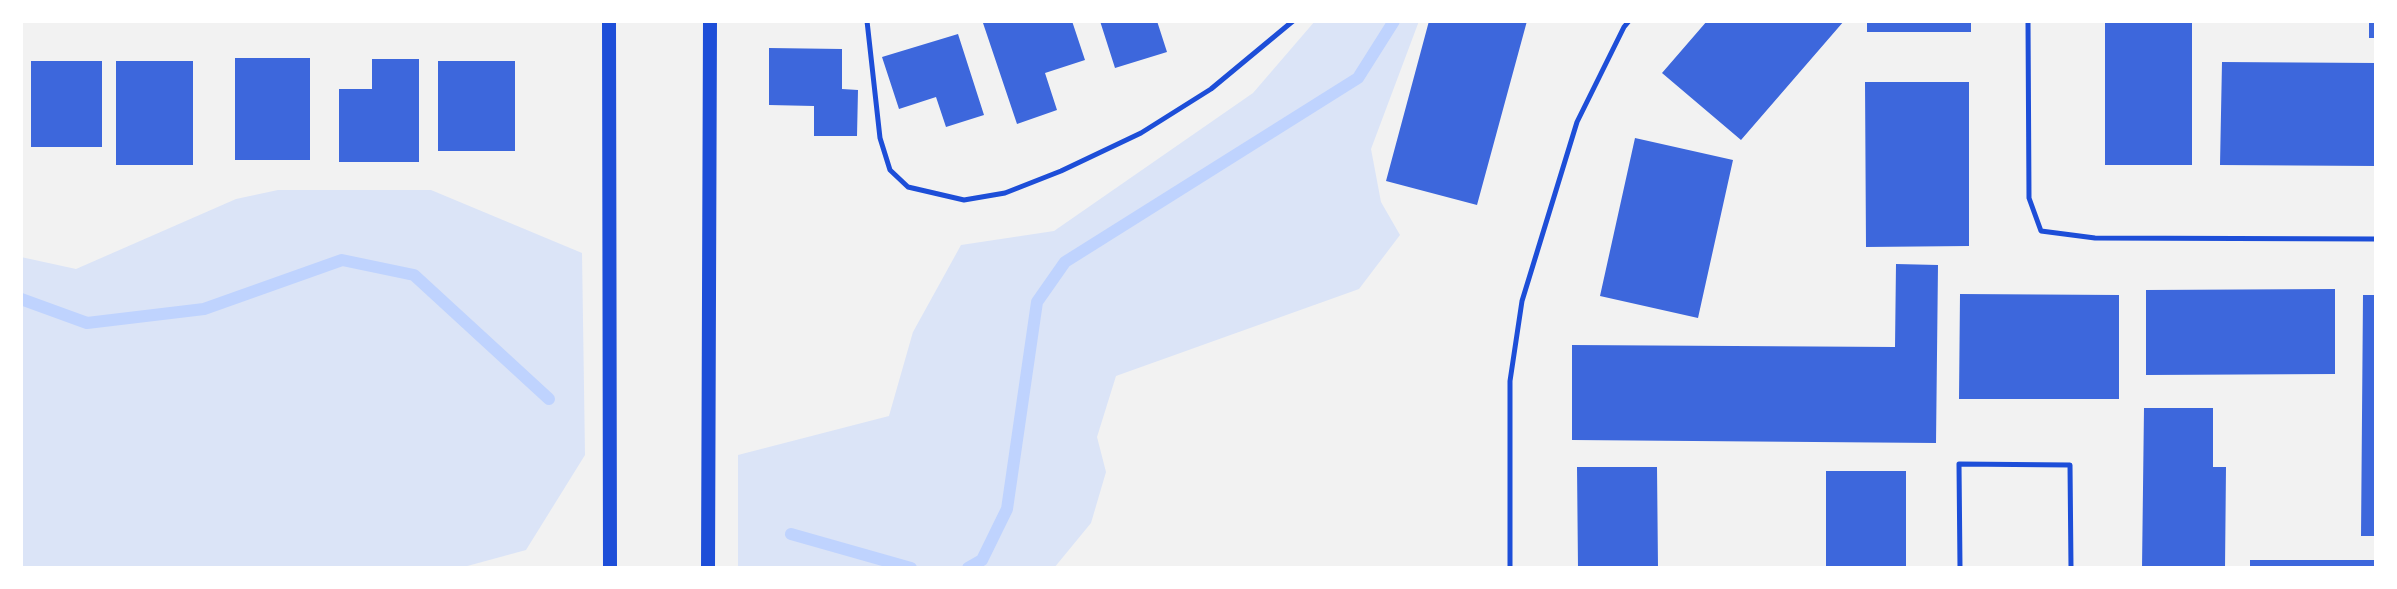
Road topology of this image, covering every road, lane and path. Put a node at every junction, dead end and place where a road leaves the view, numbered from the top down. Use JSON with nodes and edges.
{"nodes":[{"id":1,"x":609,"y":21,"type":"edge"},
{"id":2,"x":710,"y":21,"type":"edge"},
{"id":3,"x":867,"y":21,"type":"edge"},
{"id":4,"x":1293,"y":21,"type":"edge"},
{"id":5,"x":1629,"y":21,"type":"edge"},
{"id":6,"x":2028,"y":21,"type":"edge"},
{"id":7,"x":2376,"y":239,"type":"edge"},
{"id":8,"x":610,"y":568,"type":"edge"},
{"id":9,"x":708,"y":568,"type":"edge"},
{"id":10,"x":1510,"y":568,"type":"edge"},
{"id":11,"x":1960,"y":568,"type":"edge"},
{"id":12,"x":2071,"y":568,"type":"edge"}],
"edges":[{"from":1,"to":8,"type":"main road"},
{"from":2,"to":9,"type":"main road"},
{"from":3,"to":4,"type":"lane"},
{"from":5,"to":10,"type":"lane"},
{"from":6,"to":7,"type":"lane"},
{"from":11,"to":12,"type":"lane"}]}
